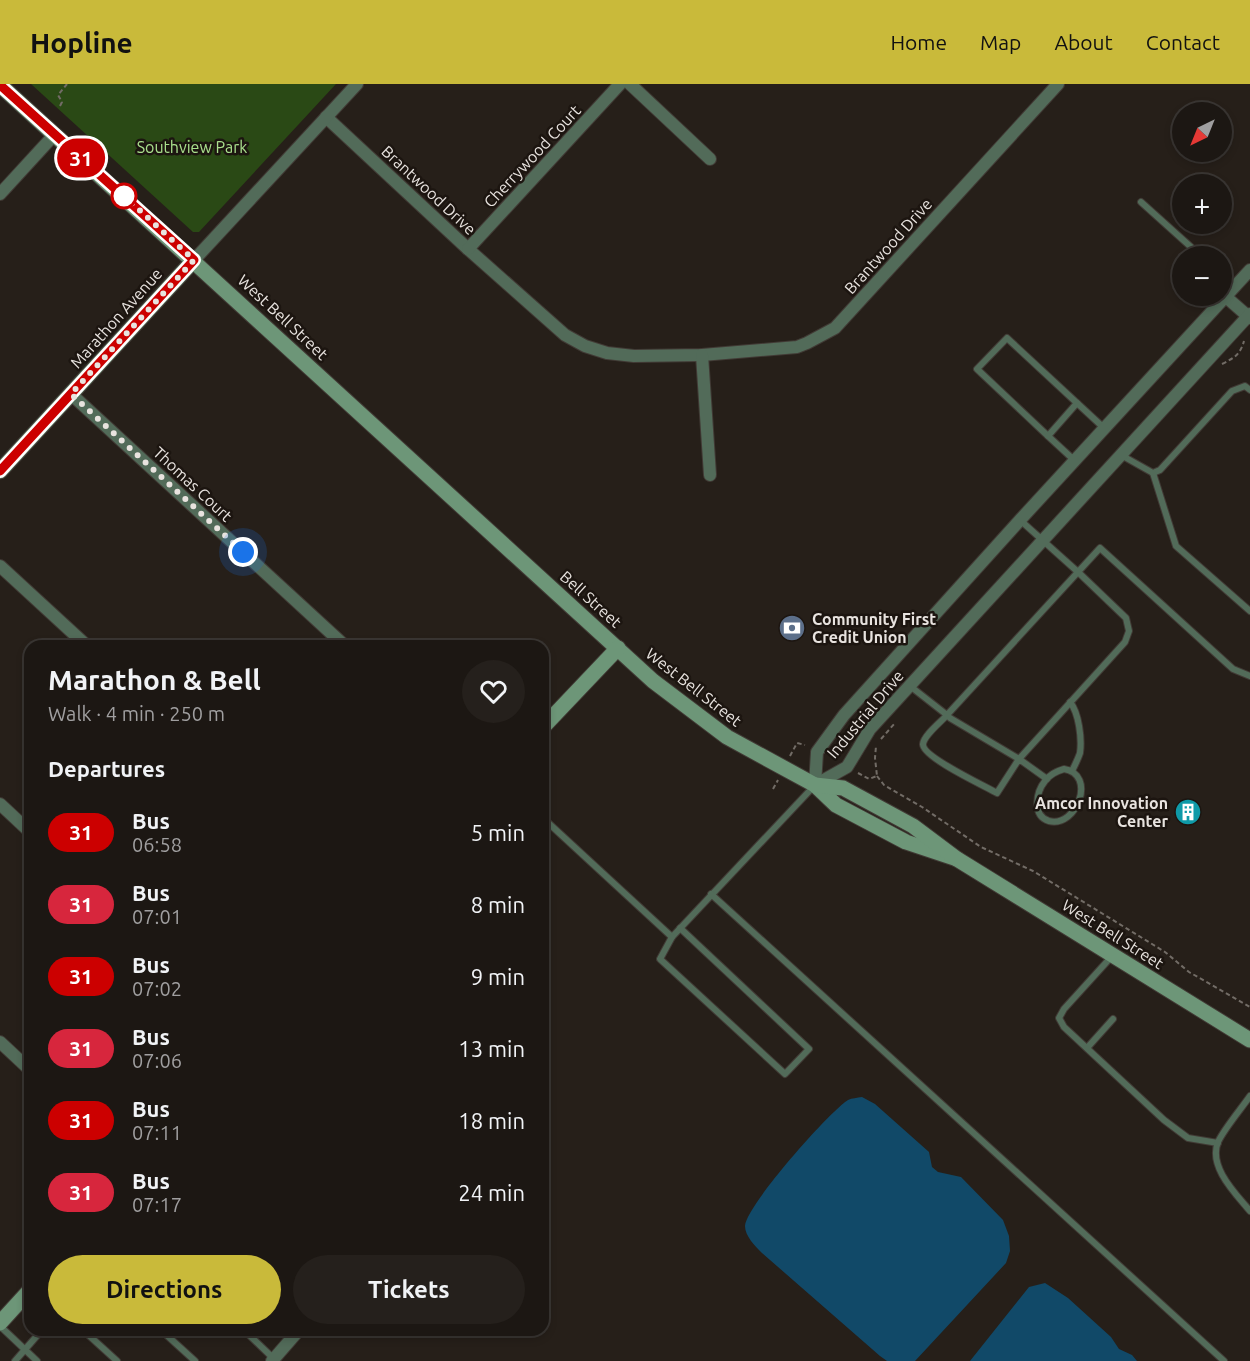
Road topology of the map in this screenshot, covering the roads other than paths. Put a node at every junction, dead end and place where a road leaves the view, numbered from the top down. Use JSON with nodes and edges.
{"nodes":[{"id":1,"x":357,"y":84,"type":"edge"},
{"id":2,"x":620,"y":84,"type":"edge"},
{"id":3,"x":630,"y":84,"type":"edge"},
{"id":4,"x":1058,"y":84,"type":"edge"},
{"id":5,"x":0,"y":85,"type":"edge"},
{"id":6,"x":326,"y":117,"type":"junction"},
{"id":7,"x":55,"y":134,"type":"junction"},
{"id":8,"x":710,"y":159,"type":"dead end"},
{"id":9,"x":0,"y":194,"type":"edge"},
{"id":10,"x":1141,"y":202,"type":"dead end"},
{"id":11,"x":1190,"y":246,"type":"edge"},
{"id":12,"x":468,"y":249,"type":"junction"},
{"id":13,"x":194,"y":260,"type":"junction"},
{"id":14,"x":1250,"y":270,"type":"edge"},
{"id":15,"x":1232,"y":284,"type":"edge"},
{"id":16,"x":1235,"y":287,"type":"junction"},
{"id":17,"x":1232,"y":290,"type":"edge"},
{"id":18,"x":1232,"y":302,"type":"edge"},
{"id":19,"x":1218,"y":306,"type":"edge"},
{"id":20,"x":1249,"y":316,"type":"edge"},
{"id":21,"x":702,"y":355,"type":"junction"},
{"id":22,"x":1250,"y":390,"type":"edge"},
{"id":23,"x":71,"y":394,"type":"junction"},
{"id":24,"x":1077,"y":404,"type":"junction"},
{"id":25,"x":1104,"y":428,"type":"junction"},
{"id":26,"x":1048,"y":436,"type":"junction"},
{"id":27,"x":1120,"y":455,"type":"junction"},
{"id":28,"x":1074,"y":460,"type":"junction"},
{"id":29,"x":0,"y":471,"type":"edge"},
{"id":30,"x":1153,"y":473,"type":"junction"},
{"id":31,"x":710,"y":475,"type":"dead end"},
{"id":32,"x":1020,"y":520,"type":"junction"},
{"id":33,"x":1042,"y":541,"type":"junction"},
{"id":34,"x":0,"y":566,"type":"edge"},
{"id":35,"x":1077,"y":572,"type":"junction"},
{"id":36,"x":540,"y":578,"type":"joint"},
{"id":37,"x":1250,"y":611,"type":"edge"},
{"id":38,"x":80,"y":640,"type":"edge"},
{"id":39,"x":338,"y":640,"type":"edge"},
{"id":40,"x":618,"y":648,"type":"junction"},
{"id":41,"x":1250,"y":676,"type":"edge"},
{"id":42,"x":910,"y":685,"type":"junction"},
{"id":43,"x":1070,"y":702,"type":"junction"},
{"id":44,"x":947,"y":715,"type":"junction"},
{"id":45,"x":549,"y":721,"type":"edge"},
{"id":46,"x":1019,"y":759,"type":"junction"},
{"id":47,"x":1072,"y":771,"type":"junction"},
{"id":48,"x":1047,"y":779,"type":"junction"},
{"id":49,"x":815,"y":785,"type":"junction"},
{"id":50,"x":0,"y":804,"type":"edge"},
{"id":51,"x":549,"y":824,"type":"edge"},
{"id":52,"x":24,"y":826,"type":"edge"},
{"id":53,"x":711,"y":894,"type":"junction"},
{"id":54,"x":680,"y":928,"type":"junction"},
{"id":55,"x":672,"y":937,"type":"junction"},
{"id":56,"x":1113,"y":955,"type":"junction"},
{"id":57,"x":1113,"y":1019,"type":"dead end"},
{"id":58,"x":1250,"y":1040,"type":"edge"},
{"id":59,"x":0,"y":1042,"type":"edge"},
{"id":60,"x":1087,"y":1048,"type":"junction"},
{"id":61,"x":24,"y":1064,"type":"edge"},
{"id":62,"x":1250,"y":1096,"type":"edge"},
{"id":63,"x":1218,"y":1143,"type":"junction"},
{"id":64,"x":1250,"y":1211,"type":"edge"},
{"id":65,"x":24,"y":1297,"type":"edge"},
{"id":66,"x":0,"y":1325,"type":"edge"},
{"id":67,"x":37,"y":1336,"type":"edge"},
{"id":68,"x":90,"y":1336,"type":"edge"},
{"id":69,"x":168,"y":1336,"type":"edge"},
{"id":70,"x":249,"y":1336,"type":"edge"},
{"id":71,"x":294,"y":1336,"type":"edge"},
{"id":72,"x":25,"y":1350,"type":"junction"},
{"id":73,"x":274,"y":1360,"type":"edge"},
{"id":74,"x":15,"y":1361,"type":"edge"},
{"id":75,"x":38,"y":1361,"type":"edge"},
{"id":76,"x":117,"y":1361,"type":"edge"},
{"id":77,"x":195,"y":1361,"type":"edge"},
{"id":78,"x":1224,"y":1361,"type":"edge"}],
"edges":[{"from":1,"to":6,"type":"street","name":"Marathon Avenue"},
{"from":2,"to":12,"type":"street","name":"Cherrywood Court"},
{"from":3,"to":8,"type":"street"},
{"from":4,"to":21,"type":"street","name":"Brantwood Drive"},
{"from":5,"to":7,"type":"main road","name":"West Bell Street"},
{"from":6,"to":12,"type":"street","name":"Brantwood Drive"},
{"from":6,"to":13,"type":"street","name":"Marathon Avenue"},
{"from":7,"to":9,"type":"street"},
{"from":7,"to":13,"type":"main road","name":"West Bell Street"},
{"from":10,"to":11,"type":"lane"},
{"from":12,"to":21,"type":"street","name":"Brantwood Drive"},
{"from":13,"to":23,"type":"main road","name":"Marathon Avenue"},
{"from":13,"to":36,"type":"main road","name":"West Bell Street"},
{"from":14,"to":16,"type":"street","name":"Industrial Drive"},
{"from":15,"to":16,"type":"lane"},
{"from":16,"to":17,"type":"street","name":"Industrial Drive"},
{"from":18,"to":20,"type":"street"},
{"from":19,"to":25,"type":"street","name":"Industrial Drive"},
{"from":20,"to":27,"type":"street","name":"Industrial Drive"},
{"from":21,"to":31,"type":"street"},
{"from":22,"to":30,"type":"lane"},
{"from":23,"to":29,"type":"main road","name":"Marathon Avenue"},
{"from":23,"to":39,"type":"street","name":"Thomas Court"},
{"from":24,"to":25,"type":"lane"},
{"from":24,"to":26,"type":"lane"},
{"from":24,"to":26,"type":"lane"},
{"from":25,"to":28,"type":"street","name":"Industrial Drive"},
{"from":26,"to":28,"type":"lane"},
{"from":27,"to":30,"type":"lane"},
{"from":27,"to":33,"type":"street","name":"Industrial Drive"},
{"from":28,"to":32,"type":"street","name":"Industrial Drive"},
{"from":30,"to":37,"type":"lane"},
{"from":32,"to":33,"type":"lane"},
{"from":32,"to":49,"type":"street","name":"Industrial Drive"},
{"from":33,"to":35,"type":"lane"},
{"from":33,"to":42,"type":"street","name":"Industrial Drive"},
{"from":34,"to":38,"type":"street"},
{"from":35,"to":41,"type":"lane"},
{"from":35,"to":43,"type":"lane"},
{"from":35,"to":44,"type":"lane"},
{"from":36,"to":40,"type":"main road","name":"Bell Street"},
{"from":40,"to":45,"type":"main road"},
{"from":40,"to":49,"type":"main road","name":"West Bell Street"},
{"from":42,"to":44,"type":"lane"},
{"from":42,"to":49,"type":"street","name":"Industrial Drive"},
{"from":43,"to":46,"type":"lane"},
{"from":43,"to":47,"type":"lane"},
{"from":44,"to":46,"type":"lane"},
{"from":44,"to":46,"type":"lane"},
{"from":46,"to":48,"type":"lane"},
{"from":47,"to":48,"type":"lane"},
{"from":47,"to":48,"type":"lane"},
{"from":49,"to":53,"type":"lane"},
{"from":49,"to":56,"type":"main road","name":"West Bell Street"},
{"from":50,"to":52,"type":"street"},
{"from":51,"to":55,"type":"lane"},
{"from":53,"to":54,"type":"lane"},
{"from":53,"to":78,"type":"lane"},
{"from":54,"to":55,"type":"lane"},
{"from":54,"to":55,"type":"lane"},
{"from":56,"to":58,"type":"main road","name":"West Bell Street"},
{"from":56,"to":60,"type":"lane"},
{"from":57,"to":60,"type":"lane"},
{"from":59,"to":61,"type":"street"},
{"from":60,"to":63,"type":"lane"},
{"from":62,"to":63,"type":"lane"},
{"from":63,"to":64,"type":"lane"},
{"from":65,"to":66,"type":"main road"},
{"from":66,"to":72,"type":"lane"},
{"from":67,"to":72,"type":"lane"},
{"from":68,"to":76,"type":"lane"},
{"from":69,"to":77,"type":"lane"},
{"from":70,"to":73,"type":"lane"},
{"from":71,"to":73,"type":"street"},
{"from":72,"to":74,"type":"lane"},
{"from":72,"to":75,"type":"lane"}]}
